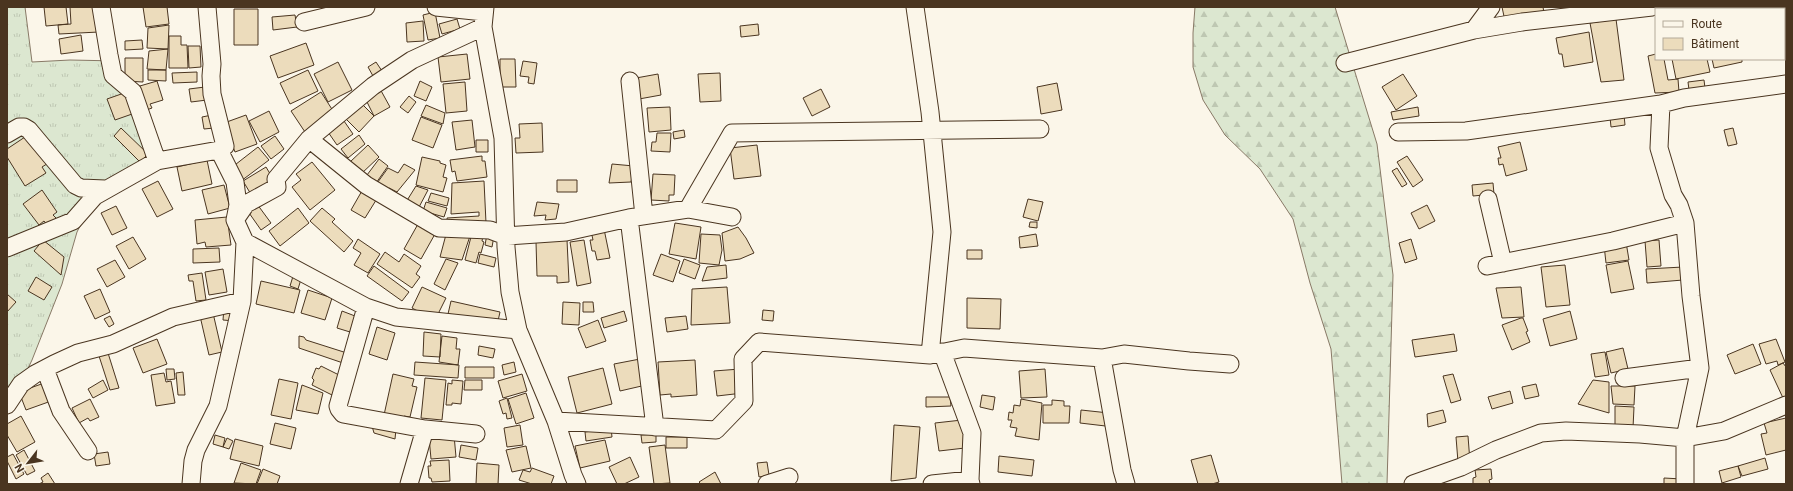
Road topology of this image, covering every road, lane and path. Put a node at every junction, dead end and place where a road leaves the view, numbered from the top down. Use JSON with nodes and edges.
{"nodes":[{"id":1,"x":101,"y":7,"type":"edge"},
{"id":2,"x":206,"y":7,"type":"edge"},
{"id":3,"x":366,"y":7,"type":"edge"},
{"id":4,"x":436,"y":7,"type":"edge"},
{"id":5,"x":915,"y":7,"type":"edge"},
{"id":6,"x":1491,"y":7,"type":"edge"},
{"id":7,"x":1652,"y":7,"type":"edge"},
{"id":8,"x":484,"y":15,"type":"edge"},
{"id":9,"x":304,"y":22,"type":"dead end"},
{"id":10,"x":1474,"y":30,"type":"junction"},
{"id":11,"x":1345,"y":63,"type":"dead end"},
{"id":12,"x":630,"y":80,"type":"dead end"},
{"id":13,"x":1786,"y":84,"type":"edge"},
{"id":14,"x":1661,"y":104,"type":"junction"},
{"id":15,"x":932,"y":130,"type":"junction"},
{"id":16,"x":1040,"y":130,"type":"dead end"},
{"id":17,"x":1398,"y":132,"type":"dead end"},
{"id":18,"x":7,"y":134,"type":"edge"},
{"id":19,"x":309,"y":139,"type":"junction"},
{"id":20,"x":219,"y":150,"type":"junction"},
{"id":21,"x":157,"y":161,"type":"junction"},
{"id":22,"x":104,"y":189,"type":"junction"},
{"id":23,"x":1488,"y":199,"type":"dead end"},
{"id":24,"x":688,"y":209,"type":"junction"},
{"id":25,"x":637,"y":217,"type":"junction"},
{"id":26,"x":732,"y":217,"type":"dead end"},
{"id":27,"x":235,"y":220,"type":"junction"},
{"id":28,"x":1685,"y":223,"type":"junction"},
{"id":29,"x":506,"y":236,"type":"junction"},
{"id":30,"x":245,"y":242,"type":"junction"},
{"id":31,"x":7,"y":248,"type":"edge"},
{"id":32,"x":242,"y":301,"type":"junction"},
{"id":33,"x":366,"y":307,"type":"junction"},
{"id":34,"x":518,"y":330,"type":"junction"},
{"id":35,"x":936,"y":354,"type":"junction"},
{"id":36,"x":1102,"y":358,"type":"junction"},
{"id":37,"x":1230,"y":364,"type":"dead end"},
{"id":38,"x":45,"y":368,"type":"junction"},
{"id":39,"x":1700,"y":368,"type":"junction"},
{"id":40,"x":1624,"y":378,"type":"dead end"},
{"id":41,"x":1786,"y":405,"type":"edge"},
{"id":42,"x":7,"y":406,"type":"edge"},
{"id":43,"x":556,"y":421,"type":"junction"},
{"id":44,"x":655,"y":426,"type":"junction"},
{"id":45,"x":425,"y":429,"type":"junction"},
{"id":46,"x":476,"y":434,"type":"dead end"},
{"id":47,"x":1685,"y":438,"type":"junction"},
{"id":48,"x":88,"y":451,"type":"dead end"},
{"id":49,"x":789,"y":477,"type":"dead end"},
{"id":50,"x":971,"y":482,"type":"edge"},
{"id":51,"x":191,"y":484,"type":"edge"},
{"id":52,"x":409,"y":484,"type":"edge"},
{"id":53,"x":577,"y":484,"type":"edge"},
{"id":54,"x":768,"y":484,"type":"edge"},
{"id":55,"x":932,"y":484,"type":"edge"},
{"id":56,"x":1126,"y":484,"type":"edge"},
{"id":57,"x":1413,"y":484,"type":"edge"},
{"id":58,"x":1685,"y":484,"type":"edge"}],
"edges":[{"from":1,"to":21,"type":"street"},
{"from":2,"to":20,"type":"street"},
{"from":3,"to":9,"type":"street"},
{"from":4,"to":8,"type":"street"},
{"from":5,"to":15,"type":"street"},
{"from":6,"to":10,"type":"street"},
{"from":7,"to":10,"type":"street"},
{"from":8,"to":19,"type":"street"},
{"from":8,"to":29,"type":"street"},
{"from":10,"to":11,"type":"street"},
{"from":12,"to":25,"type":"street"},
{"from":13,"to":14,"type":"street"},
{"from":14,"to":17,"type":"street"},
{"from":14,"to":28,"type":"street"},
{"from":15,"to":16,"type":"street"},
{"from":15,"to":24,"type":"street"},
{"from":15,"to":35,"type":"street"},
{"from":18,"to":22,"type":"street"},
{"from":19,"to":27,"type":"street"},
{"from":19,"to":29,"type":"street"},
{"from":20,"to":21,"type":"street"},
{"from":20,"to":27,"type":"street"},
{"from":21,"to":22,"type":"street"},
{"from":22,"to":31,"type":"street"},
{"from":23,"to":28,"type":"street"},
{"from":24,"to":25,"type":"street"},
{"from":24,"to":26,"type":"street"},
{"from":25,"to":29,"type":"street"},
{"from":25,"to":44,"type":"street"},
{"from":27,"to":30,"type":"street"},
{"from":28,"to":39,"type":"street"},
{"from":29,"to":34,"type":"street"},
{"from":30,"to":32,"type":"street"},
{"from":30,"to":33,"type":"street"},
{"from":32,"to":38,"type":"street"},
{"from":32,"to":51,"type":"street"},
{"from":33,"to":34,"type":"street"},
{"from":33,"to":45,"type":"street"},
{"from":34,"to":43,"type":"street"},
{"from":35,"to":36,"type":"street"},
{"from":35,"to":44,"type":"street"},
{"from":35,"to":50,"type":"street"},
{"from":36,"to":37,"type":"street"},
{"from":36,"to":56,"type":"street"},
{"from":38,"to":42,"type":"street"},
{"from":38,"to":48,"type":"street"},
{"from":39,"to":40,"type":"street"},
{"from":39,"to":47,"type":"street"},
{"from":41,"to":47,"type":"street"},
{"from":43,"to":44,"type":"street"},
{"from":43,"to":53,"type":"street"},
{"from":45,"to":46,"type":"street"},
{"from":45,"to":52,"type":"street"},
{"from":47,"to":57,"type":"street"},
{"from":47,"to":58,"type":"street"},
{"from":49,"to":54,"type":"street"},
{"from":50,"to":55,"type":"street"}]}
